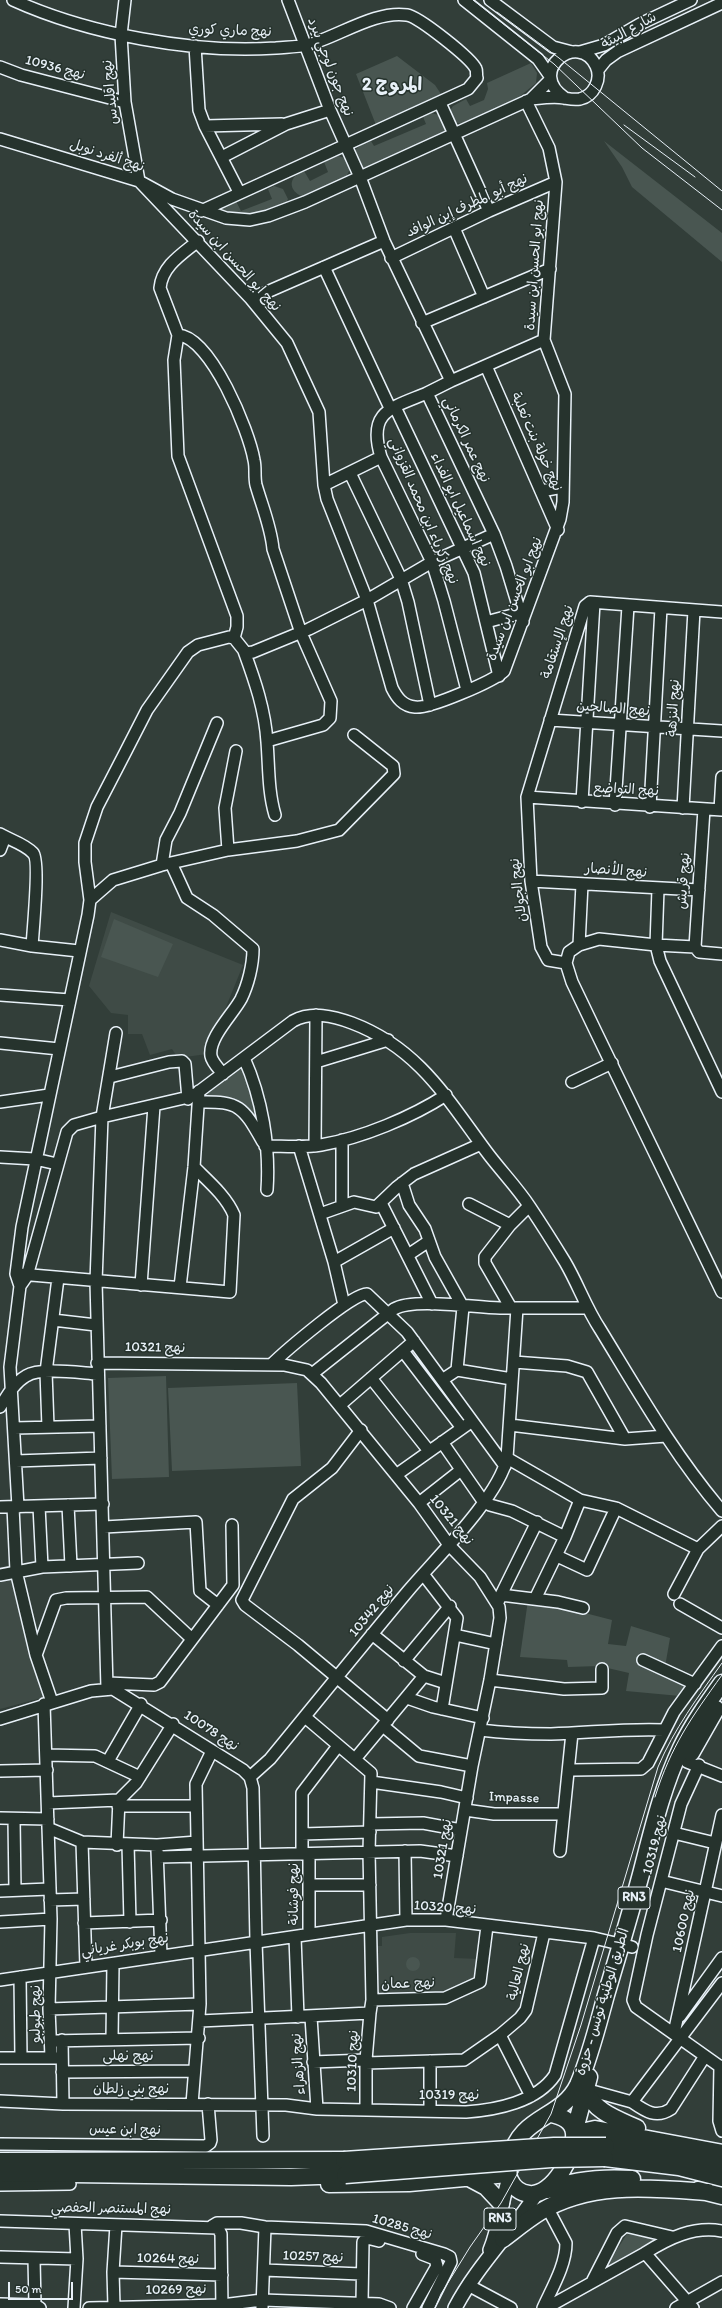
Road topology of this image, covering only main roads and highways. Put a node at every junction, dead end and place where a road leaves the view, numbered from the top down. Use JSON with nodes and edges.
{"nodes":[{"id":1,"x":722,"y":1683,"type":"edge"},
{"id":2,"x":722,"y":1700,"type":"edge"},
{"id":3,"x":626,"y":1946,"type":"junction"},
{"id":4,"x":585,"y":2090,"type":"junction"},
{"id":5,"x":568,"y":2127,"type":"junction"},
{"id":6,"x":637,"y":2128,"type":"junction"},
{"id":7,"x":722,"y":2146,"type":"edge"},
{"id":8,"x":606,"y":2152,"type":"junction"},
{"id":9,"x":722,"y":2153,"type":"edge"},
{"id":10,"x":0,"y":2161,"type":"edge"},
{"id":11,"x":722,"y":2166,"type":"edge"},
{"id":12,"x":147,"y":2167,"type":"junction"},
{"id":13,"x":345,"y":2167,"type":"junction"},
{"id":14,"x":0,"y":2174,"type":"edge"},
{"id":15,"x":260,"y":2176,"type":"junction"},
{"id":16,"x":509,"y":2176,"type":"junction"},
{"id":17,"x":722,"y":2178,"type":"edge"},
{"id":18,"x":471,"y":2179,"type":"junction"},
{"id":19,"x":541,"y":2192,"type":"junction"},
{"id":20,"x":715,"y":2194,"type":"edge"},
{"id":21,"x":501,"y":2203,"type":"junction"},
{"id":22,"x":503,"y":2239,"type":"junction"},
{"id":23,"x":486,"y":2259,"type":"junction"},
{"id":24,"x":455,"y":2308,"type":"edge"}],
"edges":[{"from":1,"to":3,"type":"highway","name":"الطريق الوطنية تونس - حزوة","number":"RN3"},
{"from":2,"to":3,"type":"highway","name":"الطريق الوطنية تونس - حزوة","number":"RN3"},
{"from":3,"to":4,"type":"highway","name":"الطريق الوطنية تونس - حزوة","number":"RN3"},
{"from":3,"to":5,"type":"highway","name":"الطريق الوطنية تونس - حزوة","number":"RN3"},
{"from":4,"to":5,"type":"highway","name":"الطريق الوطنية تونس - حزوة","number":"RN3"},
{"from":4,"to":6,"type":"highway"},
{"from":5,"to":6,"type":"highway"},
{"from":5,"to":9,"type":"highway"},
{"from":5,"to":16,"type":"highway","number":"RN3"},
{"from":5,"to":19,"type":"highway","number":"RN3"},
{"from":6,"to":7,"type":"highway"},
{"from":8,"to":11,"type":"highway"},
{"from":8,"to":13,"type":"highway","bridge":true},
{"from":8,"to":17,"type":"highway"},
{"from":10,"to":12,"type":"highway"},
{"from":12,"to":13,"type":"highway"},
{"from":12,"to":14,"type":"highway"},
{"from":12,"to":15,"type":"highway"},
{"from":13,"to":15,"type":"highway"},
{"from":15,"to":18,"type":"highway"},
{"from":16,"to":18,"type":"highway"},
{"from":16,"to":19,"type":"highway","number":"RN3"},
{"from":16,"to":21,"type":"main road","number":"RN3"},
{"from":18,"to":21,"type":"highway"},
{"from":19,"to":20,"type":"highway"},
{"from":19,"to":22,"type":"main road","number":"RN3"},
{"from":20,"to":22,"type":"highway"},
{"from":21,"to":23,"type":"main road","number":"RN3"},
{"from":22,"to":23,"type":"main road","number":"RN3"},
{"from":23,"to":24,"type":"main road","number":"RN3"}]}
